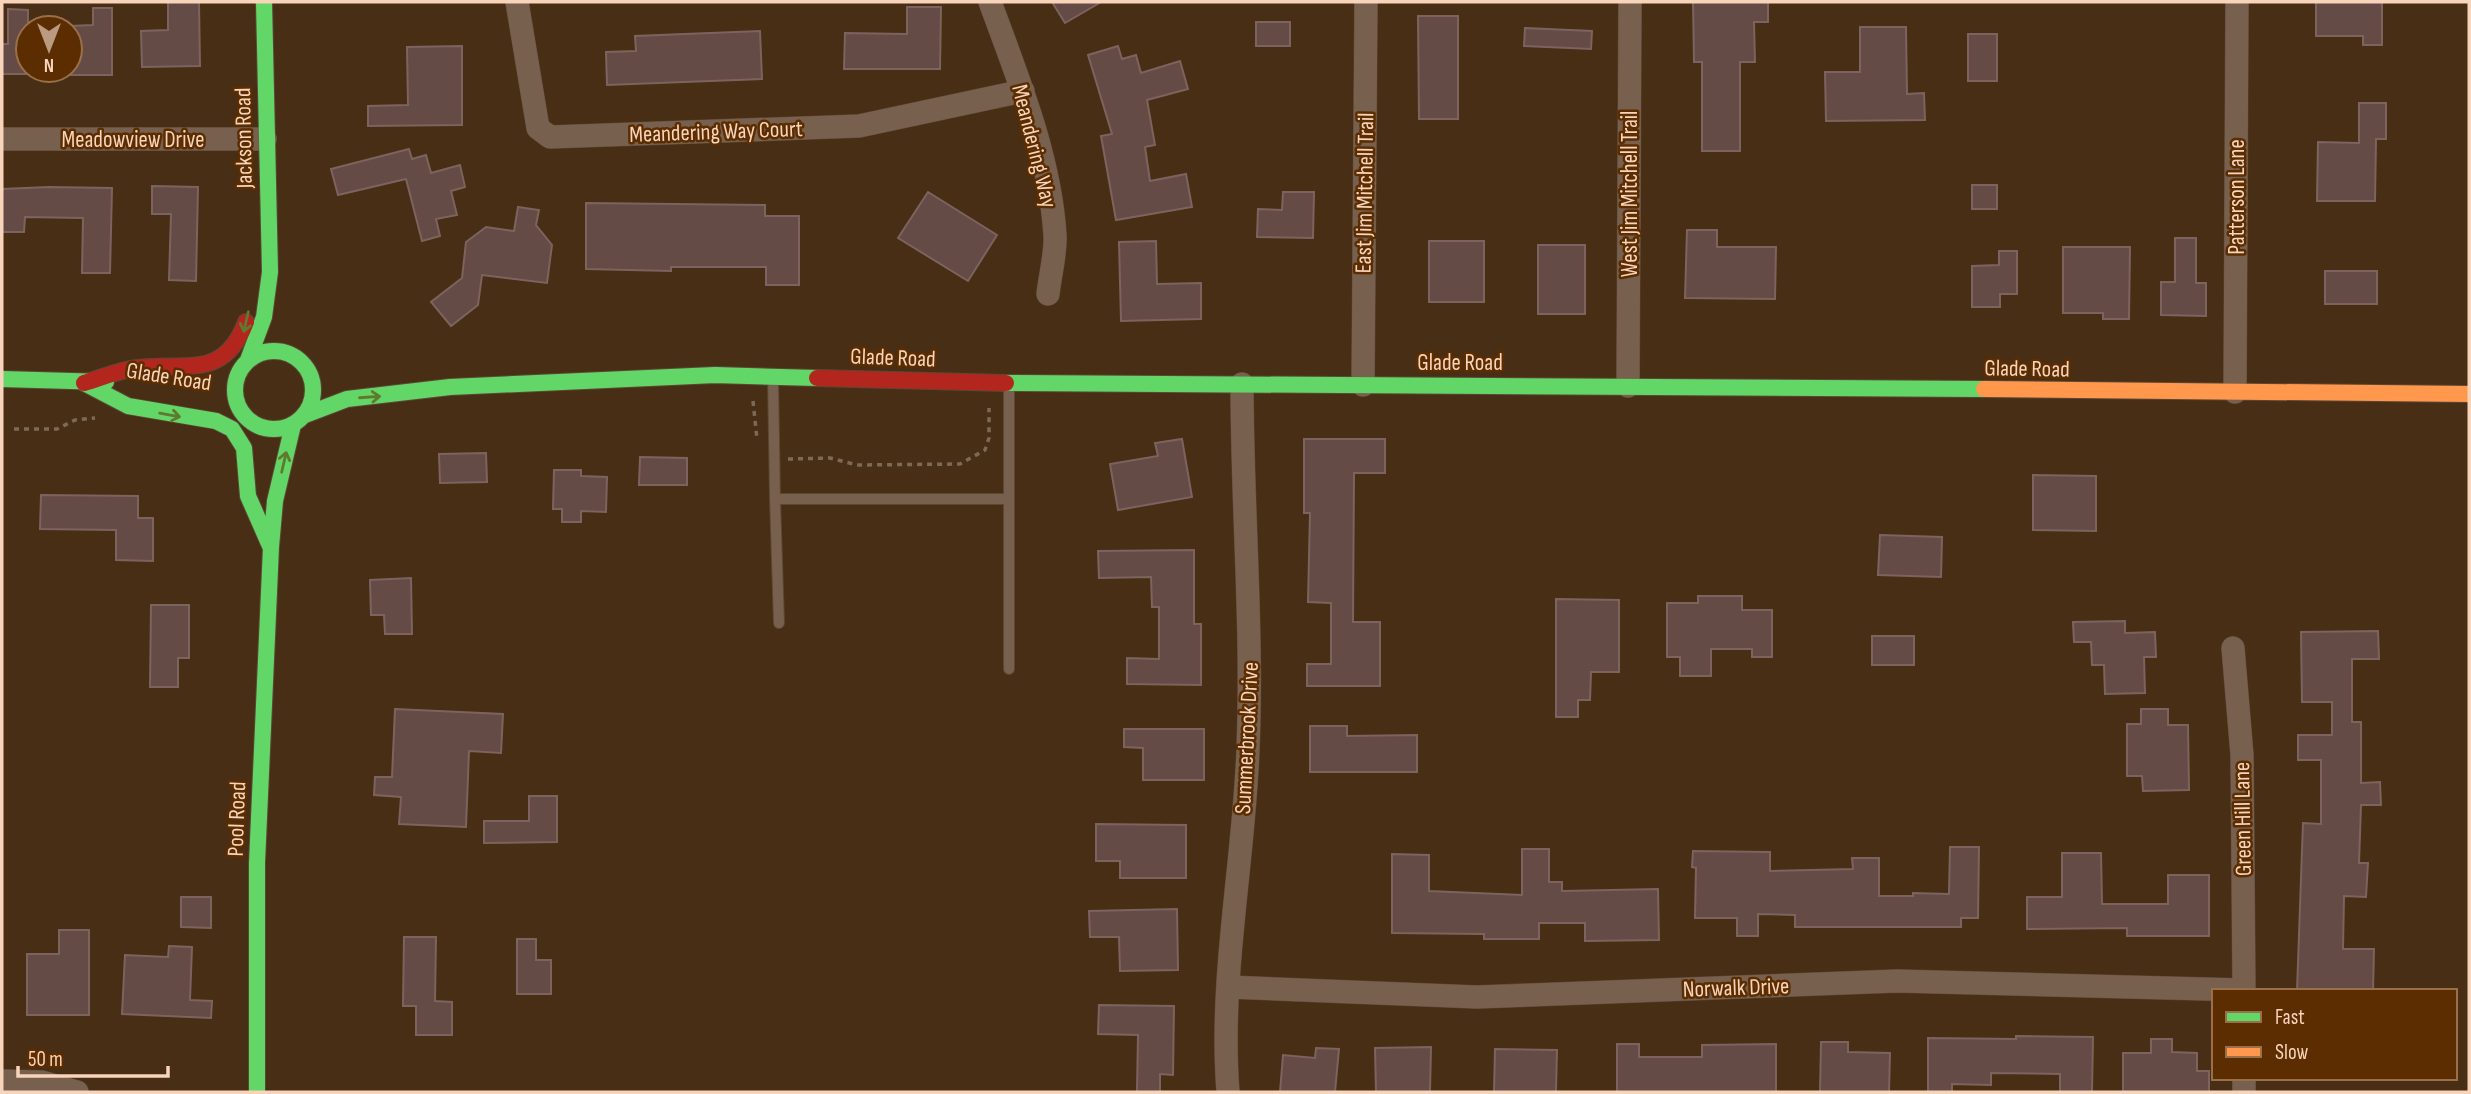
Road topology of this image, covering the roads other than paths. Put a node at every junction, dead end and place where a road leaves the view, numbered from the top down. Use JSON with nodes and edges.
{"nodes":[{"id":1,"x":264,"y":2,"type":"edge"},
{"id":2,"x":517,"y":2,"type":"edge"},
{"id":3,"x":990,"y":2,"type":"edge"},
{"id":4,"x":1366,"y":2,"type":"edge"},
{"id":5,"x":1630,"y":2,"type":"edge"},
{"id":6,"x":2237,"y":2,"type":"edge"},
{"id":7,"x":1023,"y":91,"type":"junction"},
{"id":8,"x":2,"y":139,"type":"edge"},
{"id":9,"x":265,"y":139,"type":"junction"},
{"id":10,"x":269,"y":233,"type":"junction"},
{"id":11,"x":270,"y":272,"type":"junction"},
{"id":12,"x":1048,"y":294,"type":"dead end"},
{"id":13,"x":281,"y":317,"type":"dead end"},
{"id":14,"x":286,"y":336,"type":"dead end"},
{"id":15,"x":300,"y":360,"type":"junction"},
{"id":16,"x":244,"y":365,"type":"junction"},
{"id":17,"x":327,"y":374,"type":"dead end"},
{"id":18,"x":773,"y":375,"type":"junction"},
{"id":19,"x":2,"y":379,"type":"edge"},
{"id":20,"x":372,"y":380,"type":"dead end"},
{"id":21,"x":84,"y":383,"type":"junction"},
{"id":22,"x":1009,"y":383,"type":"junction"},
{"id":23,"x":1242,"y":384,"type":"junction"},
{"id":24,"x":1363,"y":385,"type":"junction"},
{"id":25,"x":1628,"y":386,"type":"junction"},
{"id":26,"x":450,"y":387,"type":"junction"},
{"id":27,"x":2235,"y":392,"type":"junction"},
{"id":28,"x":2469,"y":394,"type":"edge"},
{"id":29,"x":299,"y":420,"type":"junction"},
{"id":30,"x":250,"y":421,"type":"junction"},
{"id":31,"x":261,"y":453,"type":"dead end"},
{"id":32,"x":264,"y":480,"type":"dead end"},
{"id":33,"x":775,"y":499,"type":"junction"},
{"id":34,"x":1009,"y":499,"type":"junction"},
{"id":35,"x":271,"y":547,"type":"junction"},
{"id":36,"x":779,"y":623,"type":"dead end"},
{"id":37,"x":2233,"y":648,"type":"dead end"},
{"id":38,"x":1009,"y":669,"type":"dead end"},
{"id":39,"x":1228,"y":987,"type":"junction"},
{"id":40,"x":2244,"y":989,"type":"edge"},
{"id":41,"x":2212,"y":990,"type":"edge"},
{"id":42,"x":2,"y":1081,"type":"edge"},
{"id":43,"x":77,"y":1092,"type":"edge"},
{"id":44,"x":257,"y":1092,"type":"edge"},
{"id":45,"x":1228,"y":1092,"type":"edge"}],
"edges":[{"from":1,"to":9,"type":"main road","name":"Jackson Road"},
{"from":2,"to":7,"type":"street","name":"Meandering Way Court"},
{"from":3,"to":7,"type":"street","name":"Meandering Way"},
{"from":4,"to":24,"type":"street","name":"East Jim Mitchell Trail"},
{"from":5,"to":25,"type":"street","name":"West Jim Mitchell Trail"},
{"from":6,"to":27,"type":"street","name":"Patterson Lane"},
{"from":7,"to":12,"type":"street","name":"Meandering Way"},
{"from":8,"to":9,"type":"street","name":"Meadowview Drive"},
{"from":9,"to":10,"type":"main road","name":"Jackson Road"},
{"from":10,"to":11,"type":"main road","name":"Jackson Road"},
{"from":10,"to":21,"type":"main road","one_way":true},
{"from":11,"to":13,"type":"main road","name":"Jackson Road"},
{"from":11,"to":16,"type":"main road","name":"Jackson Road"},
{"from":14,"to":15,"type":"main road"},
{"from":15,"to":16,"type":"main road"},
{"from":15,"to":17,"type":"main road"},
{"from":15,"to":29,"type":"main road"},
{"from":16,"to":21,"type":"main road","name":"Glade Road"},
{"from":16,"to":30,"type":"main road"},
{"from":18,"to":22,"type":"main road","name":"Glade Road"},
{"from":18,"to":26,"type":"main road","name":"Glade Road"},
{"from":18,"to":33,"type":"lane"},
{"from":19,"to":21,"type":"main road","name":"Glade Road"},
{"from":20,"to":26,"type":"main road","name":"Glade Road"},
{"from":21,"to":30,"type":"main road","name":"Glade Road"},
{"from":21,"to":35,"type":"main road","one_way":true},
{"from":22,"to":23,"type":"main road","name":"Glade Road"},
{"from":22,"to":34,"type":"lane"},
{"from":23,"to":24,"type":"main road","name":"Glade Road"},
{"from":23,"to":39,"type":"street","name":"Summerbrook Drive"},
{"from":24,"to":25,"type":"main road","name":"Glade Road"},
{"from":25,"to":27,"type":"main road","name":"Glade Road"},
{"from":29,"to":26,"type":"main road","name":"Glade Road","one_way":true},
{"from":27,"to":28,"type":"main road","name":"Glade Road"},
{"from":29,"to":30,"type":"main road"},
{"from":35,"to":29,"type":"main road","name":"Pool Road","one_way":true},
{"from":30,"to":31,"type":"main road"},
{"from":32,"to":35,"type":"main road","name":"Pool Road"},
{"from":33,"to":34,"type":"lane"},
{"from":33,"to":36,"type":"lane"},
{"from":34,"to":38,"type":"lane"},
{"from":35,"to":44,"type":"main road","name":"Pool Road"},
{"from":37,"to":40,"type":"street","name":"Green Hill Lane"},
{"from":39,"to":41,"type":"street","name":"Norwalk Drive"},
{"from":39,"to":45,"type":"street","name":"Summerbrook Drive"},
{"from":42,"to":43,"type":"street"}]}
